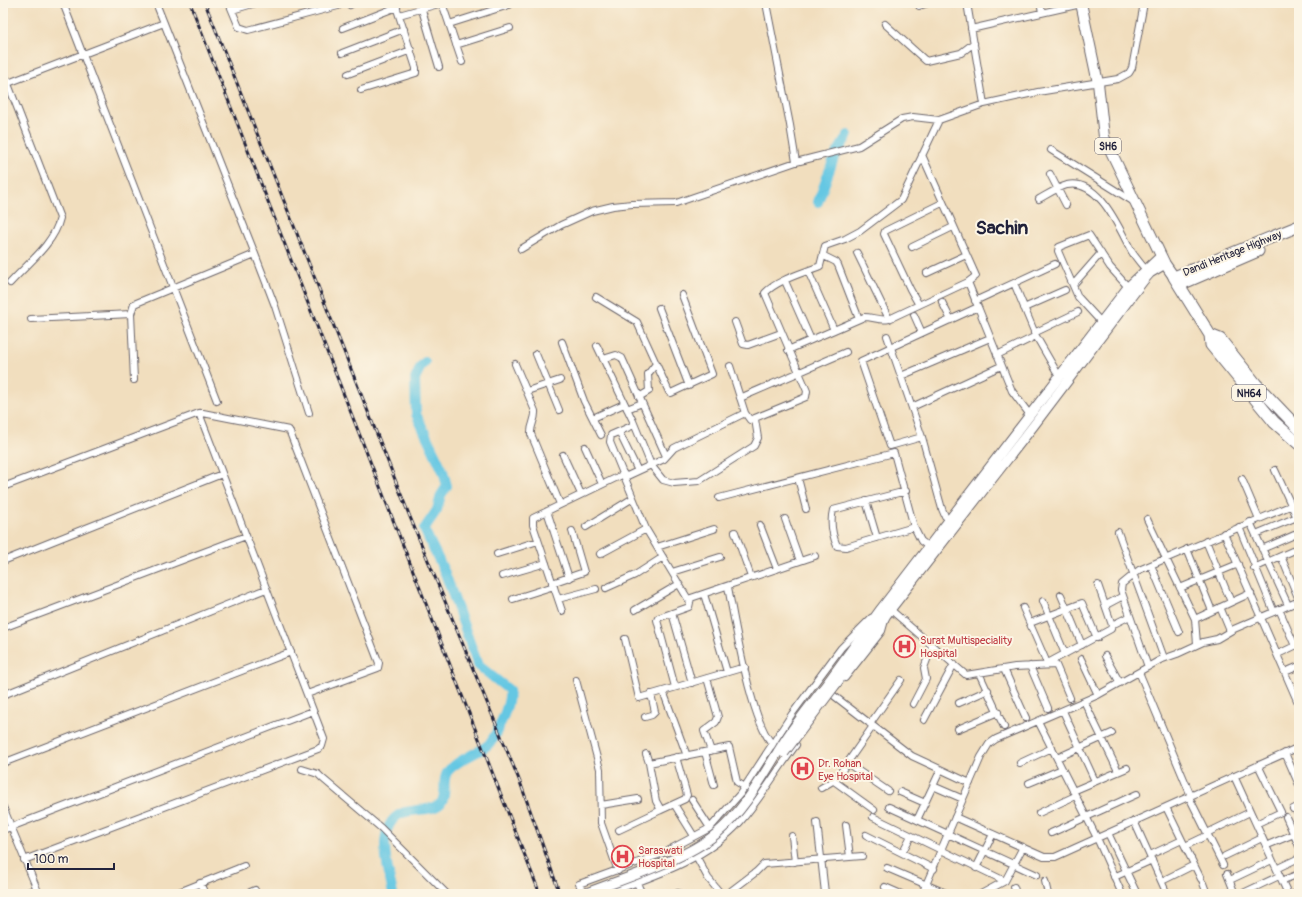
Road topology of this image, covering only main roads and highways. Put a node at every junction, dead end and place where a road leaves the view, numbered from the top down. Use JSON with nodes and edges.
{"nodes":[{"id":1,"x":1081,"y":4,"type":"edge"},
{"id":2,"x":1299,"y":226,"type":"edge"},
{"id":3,"x":1299,"y":233,"type":"edge"},
{"id":4,"x":1163,"y":260,"type":"junction"},
{"id":5,"x":1176,"y":281,"type":"junction"},
{"id":6,"x":1210,"y":334,"type":"junction"},
{"id":7,"x":1029,"y":416,"type":"junction"},
{"id":8,"x":1036,"y":422,"type":"junction"},
{"id":9,"x":1299,"y":429,"type":"edge"},
{"id":10,"x":1299,"y":444,"type":"edge"},
{"id":11,"x":998,"y":465,"type":"junction"},
{"id":12,"x":946,"y":532,"type":"junction"},
{"id":13,"x":886,"y":610,"type":"junction"},
{"id":14,"x":833,"y":683,"type":"junction"},
{"id":15,"x":584,"y":894,"type":"edge"},
{"id":16,"x":600,"y":894,"type":"edge"}],
"edges":[{"from":1,"to":4,"type":"main road","number":"SH6"},
{"from":2,"to":5,"type":"highway","name":"Dandi Heritage Highway"},
{"from":3,"to":5,"type":"highway","name":"Dandi Heritage Highway"},
{"from":4,"to":5,"type":"main road","number":"SH6"},
{"from":4,"to":7,"type":"main road"},
{"from":4,"to":8,"type":"main road"},
{"from":5,"to":6,"type":"highway","name":"Dandi Heritage Highway","number":"NH64"},
{"from":6,"to":9,"type":"highway","name":"Dandi Heritage Highway","number":"NH64"},
{"from":6,"to":10,"type":"highway","name":"Dandi Heritage Highway","number":"NH64"},
{"from":7,"to":8,"type":"main road"},
{"from":7,"to":11,"type":"main road"},
{"from":8,"to":11,"type":"main road"},
{"from":11,"to":12,"type":"main road"},
{"from":11,"to":12,"type":"main road"},
{"from":12,"to":13,"type":"main road"},
{"from":12,"to":13,"type":"main road"},
{"from":13,"to":14,"type":"main road"},
{"from":14,"to":15,"type":"main road","bridge":true},
{"from":14,"to":16,"type":"main road","bridge":true}]}
